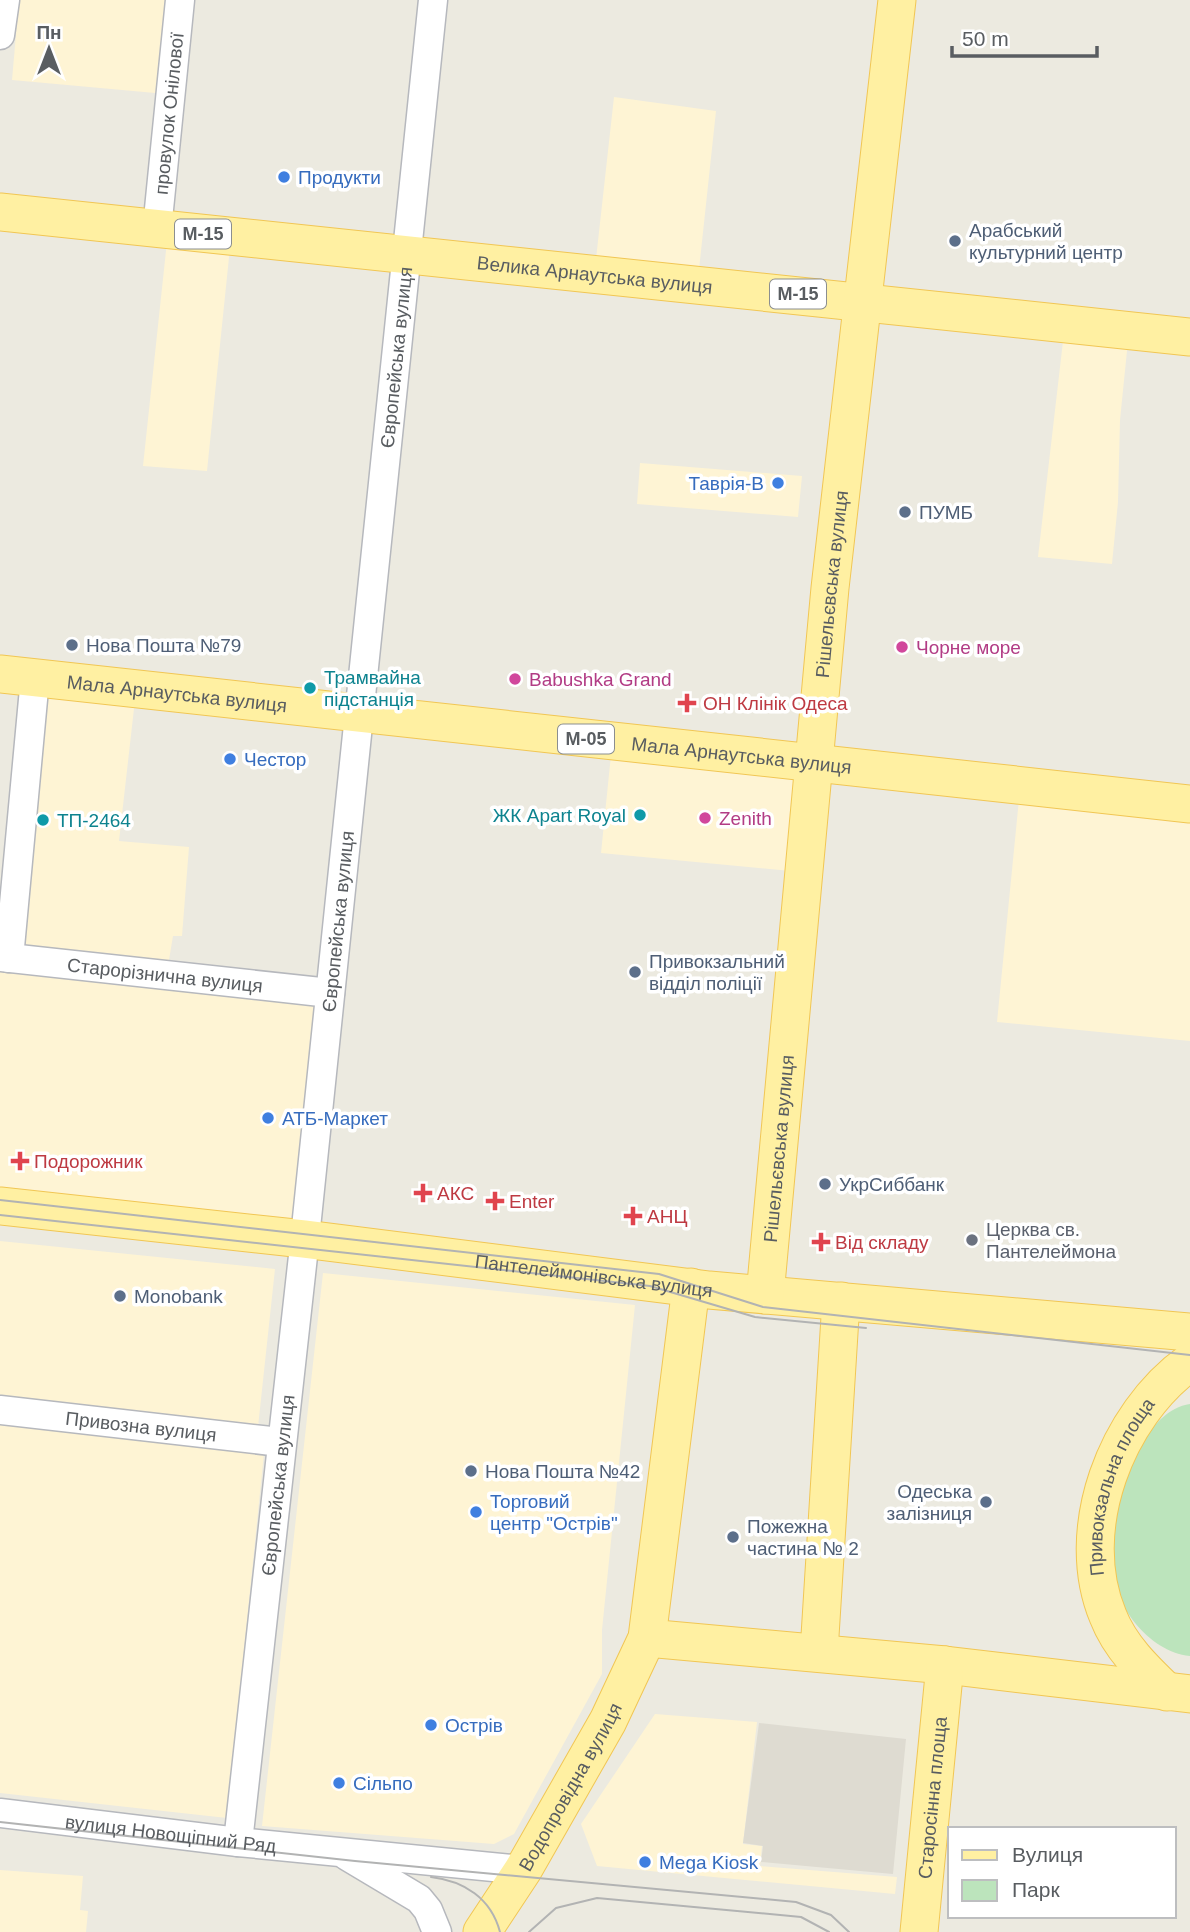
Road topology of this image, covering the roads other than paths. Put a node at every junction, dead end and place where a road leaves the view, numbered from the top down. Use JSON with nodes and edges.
{"nodes":[{"id":1,"x":5,"y":0,"type":"edge"},
{"id":2,"x":180,"y":0,"type":"edge"},
{"id":3,"x":433,"y":0,"type":"edge"},
{"id":4,"x":897,"y":0,"type":"edge"},
{"id":5,"x":0,"y":35,"type":"edge"},
{"id":6,"x":0,"y":212,"type":"edge"},
{"id":7,"x":157,"y":229,"type":"junction"},
{"id":8,"x":407,"y":253,"type":"junction"},
{"id":9,"x":864,"y":301,"type":"junction"},
{"id":10,"x":1190,"y":337,"type":"edge"},
{"id":11,"x":18,"y":676,"type":"edge"},
{"id":12,"x":359,"y":713,"type":"junction"},
{"id":13,"x":813,"y":763,"type":"junction"},
{"id":14,"x":1190,"y":804,"type":"edge"},
{"id":15,"x":4,"y":957,"type":"edge"},
{"id":16,"x":330,"y":993,"type":"junction"},
{"id":17,"x":0,"y":1206,"type":"edge"},
{"id":18,"x":303,"y":1239,"type":"junction"},
{"id":19,"x":691,"y":1287,"type":"junction"},
{"id":20,"x":765,"y":1294,"type":"junction"},
{"id":21,"x":841,"y":1301,"type":"junction"},
{"id":22,"x":1190,"y":1332,"type":"edge"},
{"id":23,"x":1190,"y":1363,"type":"edge"},
{"id":24,"x":0,"y":1410,"type":"edge"},
{"id":25,"x":280,"y":1442,"type":"junction"},
{"id":26,"x":648,"y":1638,"type":"junction"},
{"id":27,"x":818,"y":1652,"type":"junction"},
{"id":28,"x":946,"y":1665,"type":"junction"},
{"id":29,"x":1178,"y":1693,"type":"edge"},
{"id":30,"x":0,"y":1813,"type":"edge"},
{"id":31,"x":238,"y":1842,"type":"junction"},
{"id":32,"x":342,"y":1853,"type":"junction"},
{"id":33,"x":523,"y":1870,"type":"junction"},
{"id":34,"x":437,"y":1932,"type":"edge"},
{"id":35,"x":482,"y":1932,"type":"edge"},
{"id":36,"x":919,"y":1932,"type":"edge"}],
"edges":[{"from":1,"to":5,"type":"street"},
{"from":2,"to":7,"type":"street","name":"провулок Онілової"},
{"from":3,"to":8,"type":"street","name":"Європейська вулиця"},
{"from":4,"to":9,"type":"main road","name":"Рішельєвська вулиця"},
{"from":6,"to":7,"type":"main road","name":"Велика Арнаутська вулиця","number":"М-15"},
{"from":7,"to":8,"type":"main road","name":"Велика Арнаутська вулиця","number":"М-15"},
{"from":8,"to":9,"type":"main road","name":"Велика Арнаутська вулиця","number":"М-15"},
{"from":8,"to":12,"type":"street","name":"Європейська вулиця"},
{"from":9,"to":10,"type":"main road","name":"Велика Арнаутська вулиця","number":"М-15"},
{"from":9,"to":13,"type":"main road","name":"Рішельєвська вулиця"},
{"from":11,"to":12,"type":"main road","name":"Мала Арнаутська вулиця","number":"М-05"},
{"from":11,"to":15,"type":"street"},
{"from":12,"to":13,"type":"main road","name":"Мала Арнаутська вулиця","number":"М-05"},
{"from":12,"to":16,"type":"street","name":"Європейська вулиця"},
{"from":13,"to":14,"type":"main road","name":"Мала Арнаутська вулиця","number":"М-05"},
{"from":13,"to":20,"type":"main road","name":"Рішельєвська вулиця"},
{"from":15,"to":16,"type":"street","name":"Старорізнична вулиця"},
{"from":16,"to":18,"type":"street","name":"Європейська вулиця"},
{"from":17,"to":18,"type":"main road","name":"Пантелеймонівська вулиця"},
{"from":18,"to":19,"type":"main road","name":"Пантелеймонівська вулиця"},
{"from":18,"to":25,"type":"street","name":"Європейська вулиця"},
{"from":19,"to":20,"type":"main road","name":"Пантелеймонівська вулиця"},
{"from":19,"to":26,"type":"main road"},
{"from":20,"to":21,"type":"main road","name":"Пантелеймонівська вулиця"},
{"from":21,"to":22,"type":"main road","name":"Пантелеймонівська вулиця"},
{"from":21,"to":27,"type":"main road"},
{"from":23,"to":29,"type":"main road","name":"Привокзальна площа"},
{"from":24,"to":25,"type":"street","name":"Привозна вулиця"},
{"from":25,"to":31,"type":"street","name":"Європейська вулиця"},
{"from":26,"to":27,"type":"main road","name":"Привокзальна площа"},
{"from":26,"to":33,"type":"main road","name":"Водопровідна вулиця"},
{"from":27,"to":28,"type":"main road","name":"Привокзальна площа"},
{"from":28,"to":29,"type":"main road","name":"Привокзальна площа"},
{"from":28,"to":36,"type":"main road","name":"Старосінна площа"},
{"from":30,"to":31,"type":"street","name":"вулиця Новощіпний Ряд"},
{"from":31,"to":32,"type":"street","name":"вулиця Новощіпний Ряд"},
{"from":32,"to":33,"type":"street","name":"вулиця Новощіпний Ряд"},
{"from":32,"to":34,"type":"street","name":"вулиця Новощіпний Ряд"},
{"from":33,"to":35,"type":"main road","name":"Водопровідна вулиця"}]}
